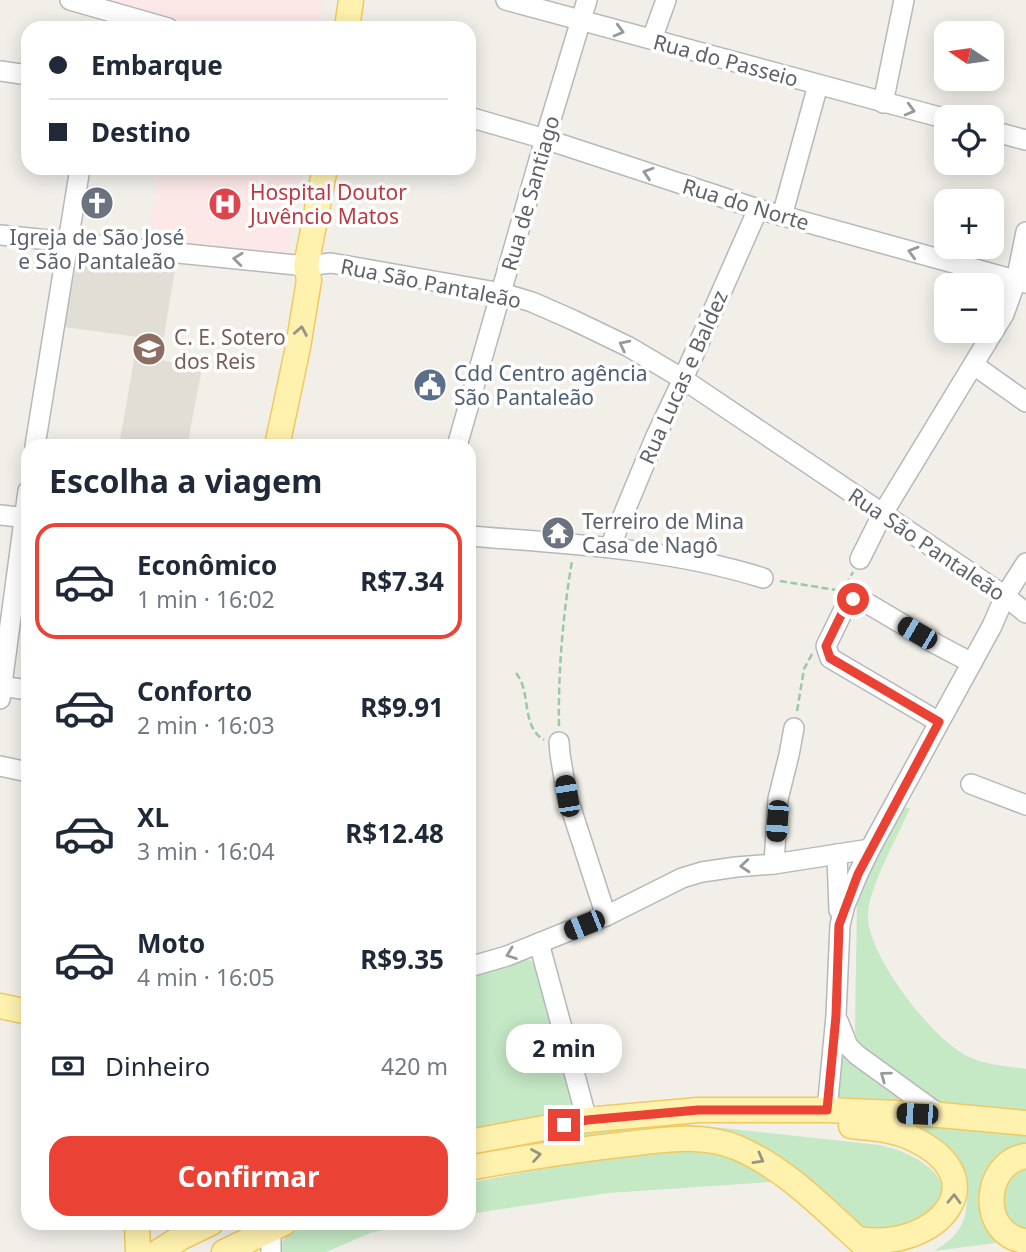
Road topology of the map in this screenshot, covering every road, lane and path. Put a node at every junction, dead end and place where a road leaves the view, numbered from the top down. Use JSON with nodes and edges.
{"nodes":[{"id":1,"x":70,"y":0,"type":"edge"},
{"id":2,"x":351,"y":0,"type":"edge"},
{"id":3,"x":506,"y":0,"type":"edge"},
{"id":4,"x":587,"y":0,"type":"edge"},
{"id":5,"x":666,"y":0,"type":"edge"},
{"id":6,"x":904,"y":0,"type":"edge"},
{"id":7,"x":107,"y":13,"type":"edge"},
{"id":8,"x":582,"y":20,"type":"junction"},
{"id":9,"x":140,"y":21,"type":"edge"},
{"id":10,"x":348,"y":21,"type":"edge"},
{"id":11,"x":652,"y":39,"type":"junction"},
{"id":12,"x":0,"y":71,"type":"edge"},
{"id":13,"x":21,"y":74,"type":"edge"},
{"id":14,"x":818,"y":85,"type":"junction"},
{"id":15,"x":883,"y":103,"type":"junction"},
{"id":16,"x":934,"y":116,"type":"edge"},
{"id":17,"x":476,"y":119,"type":"edge"},
{"id":18,"x":1004,"y":134,"type":"edge"},
{"id":19,"x":545,"y":139,"type":"junction"},
{"id":20,"x":1026,"y":140,"type":"edge"},
{"id":21,"x":79,"y":175,"type":"edge"},
{"id":22,"x":324,"y":175,"type":"edge"},
{"id":23,"x":758,"y":209,"type":"junction"},
{"id":24,"x":782,"y":216,"type":"junction"},
{"id":25,"x":1026,"y":232,"type":"edge"},
{"id":26,"x":0,"y":235,"type":"edge"},
{"id":27,"x":68,"y":242,"type":"junction"},
{"id":28,"x":306,"y":266,"type":"junction"},
{"id":29,"x":1021,"y":282,"type":"edge"},
{"id":30,"x":502,"y":293,"type":"junction"},
{"id":31,"x":974,"y":365,"type":"junction"},
{"id":32,"x":683,"y":379,"type":"junction"},
{"id":33,"x":1026,"y":402,"type":"edge"},
{"id":34,"x":36,"y":439,"type":"edge"},
{"id":35,"x":278,"y":439,"type":"edge"},
{"id":36,"x":459,"y":439,"type":"edge"},
{"id":37,"x":883,"y":513,"type":"junction"},
{"id":38,"x":0,"y":515,"type":"edge"},
{"id":39,"x":21,"y":517,"type":"edge"},
{"id":40,"x":476,"y":537,"type":"edge"},
{"id":41,"x":575,"y":544,"type":"junction"},
{"id":42,"x":610,"y":547,"type":"junction"},
{"id":43,"x":21,"y":552,"type":"edge"},
{"id":44,"x":860,"y":559,"type":"dead end"},
{"id":45,"x":1026,"y":563,"type":"edge"},
{"id":46,"x":763,"y":578,"type":"joint"},
{"id":47,"x":843,"y":592,"type":"dead end"},
{"id":48,"x":1018,"y":601,"type":"edge"},
{"id":49,"x":972,"y":663,"type":"junction"},
{"id":50,"x":516,"y":673,"type":"dead end"},
{"id":51,"x":21,"y":690,"type":"edge"},
{"id":52,"x":1,"y":691,"type":"edge"},
{"id":53,"x":939,"y":722,"type":"junction"},
{"id":54,"x":794,"y":728,"type":"dead end"},
{"id":55,"x":559,"y":742,"type":"junction"},
{"id":56,"x":0,"y":766,"type":"edge"},
{"id":57,"x":21,"y":770,"type":"edge"},
{"id":58,"x":971,"y":784,"type":"dead end"},
{"id":59,"x":1026,"y":805,"type":"edge"},
{"id":60,"x":870,"y":849,"type":"junction"},
{"id":61,"x":837,"y":854,"type":"junction"},
{"id":62,"x":774,"y":864,"type":"junction"},
{"id":63,"x":606,"y":916,"type":"junction"},
{"id":64,"x":839,"y":925,"type":"junction"},
{"id":65,"x":539,"y":943,"type":"junction"},
{"id":66,"x":476,"y":966,"type":"edge"},
{"id":67,"x":0,"y":1006,"type":"edge"},
{"id":68,"x":21,"y":1010,"type":"edge"},
{"id":69,"x":836,"y":1016,"type":"junction"},
{"id":70,"x":726,"y":1110,"type":"junction"},
{"id":71,"x":827,"y":1110,"type":"junction"},
{"id":72,"x":940,"y":1115,"type":"junction"},
{"id":73,"x":587,"y":1120,"type":"junction"},
{"id":74,"x":1026,"y":1123,"type":"edge"},
{"id":75,"x":476,"y":1141,"type":"edge"},
{"id":76,"x":1026,"y":1156,"type":"edge"},
{"id":77,"x":476,"y":1167,"type":"edge"},
{"id":78,"x":136,"y":1230,"type":"edge"},
{"id":79,"x":196,"y":1230,"type":"edge"},
{"id":80,"x":847,"y":1230,"type":"junction"},
{"id":81,"x":275,"y":1235,"type":"edge"},
{"id":82,"x":1026,"y":1241,"type":"edge"},
{"id":83,"x":138,"y":1252,"type":"edge"},
{"id":84,"x":158,"y":1252,"type":"edge"},
{"id":85,"x":224,"y":1252,"type":"edge"},
{"id":86,"x":872,"y":1252,"type":"edge"}],
"edges":[{"from":1,"to":7,"type":"street"},
{"from":2,"to":10,"type":"main road"},
{"from":3,"to":8,"type":"street","name":"Rua do Passeio"},
{"from":4,"to":8,"type":"street","name":"Rua de Santiago"},
{"from":5,"to":11,"type":"street"},
{"from":6,"to":15,"type":"street"},
{"from":7,"to":9,"type":"street"},
{"from":8,"to":11,"type":"street","name":"Rua do Passeio","one_way":true},
{"from":8,"to":19,"type":"street","name":"Rua de Santiago"},
{"from":11,"to":14,"type":"street","name":"Rua do Passeio"},
{"from":12,"to":13,"type":"street"},
{"from":14,"to":15,"type":"street","name":"Rua do Passeio"},
{"from":14,"to":24,"type":"street"},
{"from":15,"to":16,"type":"street","name":"Rua do Passeio","one_way":true},
{"from":17,"to":19,"type":"street","name":"Rua do Norte"},
{"from":18,"to":20,"type":"street"},
{"from":23,"to":19,"type":"street","name":"Rua do Norte","one_way":true},
{"from":19,"to":30,"type":"street","name":"Rua de Santiago"},
{"from":21,"to":27,"type":"street"},
{"from":22,"to":28,"type":"main road"},
{"from":23,"to":24,"type":"street","name":"Rua do Norte"},
{"from":23,"to":32,"type":"street","name":"Rua Lucas e Baldez"},
{"from":29,"to":24,"type":"street","name":"Rua do Norte","one_way":true},
{"from":25,"to":29,"type":"street"},
{"from":26,"to":27,"type":"street","name":"Rua São Pantaleão"},
{"from":28,"to":27,"type":"street","name":"Rua São Pantaleão","one_way":true},
{"from":27,"to":34,"type":"street"},
{"from":28,"to":30,"type":"street","name":"Rua São Pantaleão"},
{"from":35,"to":28,"type":"main road","one_way":true},
{"from":29,"to":31,"type":"street"},
{"from":32,"to":30,"type":"street","name":"Rua São Pantaleão","one_way":true},
{"from":30,"to":36,"type":"street","name":"Rua de Santiago"},
{"from":31,"to":33,"type":"street"},
{"from":31,"to":37,"type":"street"},
{"from":32,"to":37,"type":"street","name":"Rua São Pantaleão"},
{"from":32,"to":42,"type":"street","name":"Rua Lucas e Baldez"},
{"from":37,"to":44,"type":"street"},
{"from":37,"to":48,"type":"street","name":"Rua São Pantaleão"},
{"from":38,"to":39,"type":"street"},
{"from":40,"to":41,"type":"street"},
{"from":41,"to":42,"type":"street"},
{"from":41,"to":55,"type":"path"},
{"from":42,"to":46,"type":"street"},
{"from":43,"to":52,"type":"street"},
{"from":45,"to":48,"type":"street"},
{"from":46,"to":47,"type":"path"},
{"from":48,"to":49,"type":"street"},
{"from":49,"to":53,"type":"street"},
{"from":49,"to":53,"type":"street"},
{"from":50,"to":55,"type":"path"},
{"from":51,"to":52,"type":"street"},
{"from":53,"to":60,"type":"street"},
{"from":54,"to":62,"type":"street"},
{"from":55,"to":63,"type":"street"},
{"from":56,"to":57,"type":"street"},
{"from":58,"to":59,"type":"street"},
{"from":60,"to":61,"type":"street"},
{"from":60,"to":64,"type":"street"},
{"from":61,"to":62,"type":"street"},
{"from":61,"to":64,"type":"street"},
{"from":62,"to":63,"type":"street","one_way":true},
{"from":63,"to":65,"type":"street"},
{"from":64,"to":69,"type":"street"},
{"from":65,"to":66,"type":"street","one_way":true},
{"from":65,"to":73,"type":"street"},
{"from":67,"to":68,"type":"main road"},
{"from":69,"to":71,"type":"street"},
{"from":72,"to":69,"type":"street","one_way":true},
{"from":70,"to":71,"type":"main road"},
{"from":70,"to":73,"type":"main road"},
{"from":80,"to":70,"type":"main road","one_way":true},
{"from":71,"to":72,"type":"main road"},
{"from":72,"to":74,"type":"main road"},
{"from":73,"to":75,"type":"main road"},
{"from":76,"to":82,"type":"main road"},
{"from":77,"to":80,"type":"main road","one_way":true},
{"from":78,"to":83,"type":"main road"},
{"from":79,"to":84,"type":"main road"},
{"from":80,"to":86,"type":"main road"},
{"from":81,"to":85,"type":"main road"}]}
